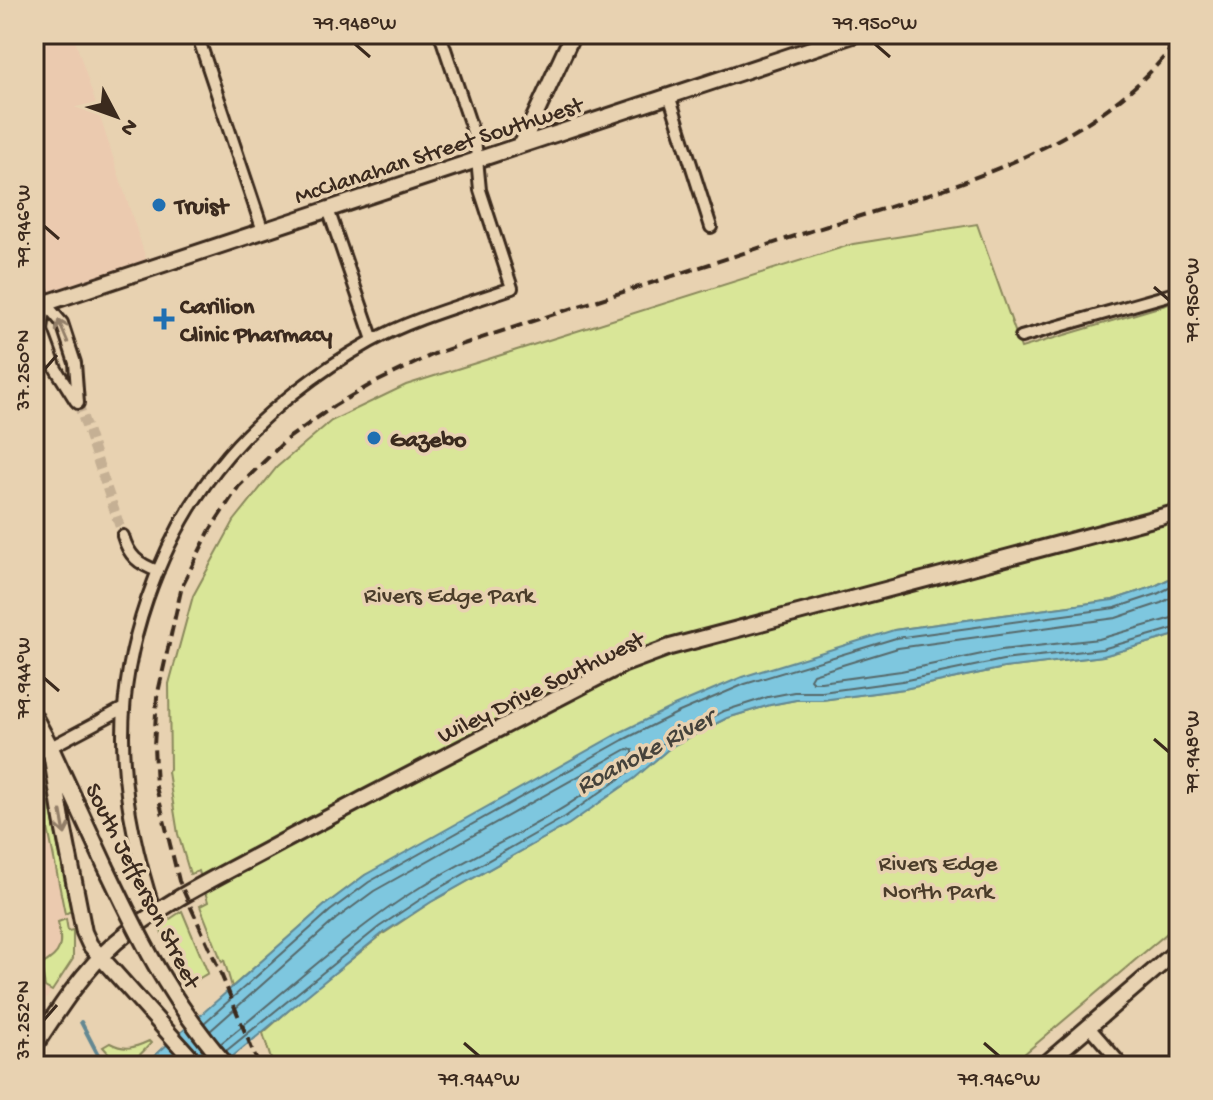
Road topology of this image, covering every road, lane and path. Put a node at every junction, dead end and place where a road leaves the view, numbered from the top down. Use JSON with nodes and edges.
{"nodes":[{"id":1,"x":197,"y":34,"type":"edge"},
{"id":2,"x":440,"y":34,"type":"edge"},
{"id":3,"x":573,"y":34,"type":"edge"},
{"id":4,"x":856,"y":34,"type":"edge"},
{"id":5,"x":669,"y":95,"type":"junction"},
{"id":6,"x":522,"y":144,"type":"junction"},
{"id":7,"x":478,"y":160,"type":"junction"},
{"id":8,"x":328,"y":209,"type":"junction"},
{"id":9,"x":711,"y":227,"type":"dead end"},
{"id":10,"x":263,"y":231,"type":"junction"},
{"id":11,"x":34,"y":271,"type":"edge"},
{"id":12,"x":1179,"y":292,"type":"edge"},
{"id":13,"x":40,"y":305,"type":"edge"},
{"id":14,"x":1021,"y":337,"type":"dead end"},
{"id":15,"x":373,"y":340,"type":"junction"},
{"id":16,"x":1179,"y":512,"type":"edge"},
{"id":17,"x":123,"y":536,"type":"tunnel mouth"},
{"id":18,"x":158,"y":571,"type":"junction"},
{"id":19,"x":124,"y":708,"type":"junction"},
{"id":20,"x":34,"y":716,"type":"edge"},
{"id":21,"x":50,"y":746,"type":"junction"},
{"id":22,"x":34,"y":756,"type":"edge"},
{"id":23,"x":155,"y":912,"type":"junction"},
{"id":24,"x":1179,"y":949,"type":"edge"},
{"id":25,"x":100,"y":957,"type":"junction"},
{"id":26,"x":1089,"y":1027,"type":"junction"},
{"id":27,"x":34,"y":1047,"type":"edge"},
{"id":28,"x":198,"y":1066,"type":"edge"},
{"id":29,"x":227,"y":1066,"type":"edge"},
{"id":30,"x":1043,"y":1066,"type":"edge"},
{"id":31,"x":1123,"y":1066,"type":"edge"}],
"edges":[{"from":1,"to":10,"type":"street"},
{"from":2,"to":7,"type":"street"},
{"from":3,"to":6,"type":"street"},
{"from":4,"to":5,"type":"street","name":"McClanahan Street Southwest"},
{"from":5,"to":6,"type":"street","name":"McClanahan Street Southwest"},
{"from":5,"to":9,"type":"street"},
{"from":6,"to":7,"type":"street","name":"McClanahan Street Southwest"},
{"from":7,"to":8,"type":"street","name":"McClanahan Street Southwest"},
{"from":7,"to":15,"type":"street"},
{"from":8,"to":10,"type":"street","name":"McClanahan Street Southwest"},
{"from":8,"to":15,"type":"street"},
{"from":10,"to":13,"type":"street","name":"McClanahan Street Southwest"},
{"from":11,"to":13,"type":"street"},
{"from":12,"to":14,"type":"street"},
{"from":13,"to":13,"type":"street","one_way":true},
{"from":15,"to":18,"type":"street"},
{"from":16,"to":23,"type":"street","name":"Wiley Drive Southwest"},
{"from":17,"to":18,"type":"street"},
{"from":18,"to":19,"type":"street"},
{"from":19,"to":21,"type":"street"},
{"from":19,"to":23,"type":"street"},
{"from":20,"to":21,"type":"street","name":"South Jefferson Street"},
{"from":21,"to":22,"type":"street"},
{"from":21,"to":25,"type":"street","one_way":true},
{"from":21,"to":29,"type":"street","name":"South Jefferson Street","bridge":true},
{"from":23,"to":25,"type":"street","name":"Wiley Drive Southwest"},
{"from":24,"to":26,"type":"street"},
{"from":25,"to":27,"type":"street","name":"Wiley Drive Southwest"},
{"from":25,"to":28,"type":"street"},
{"from":26,"to":30,"type":"street"},
{"from":26,"to":31,"type":"street"}]}
